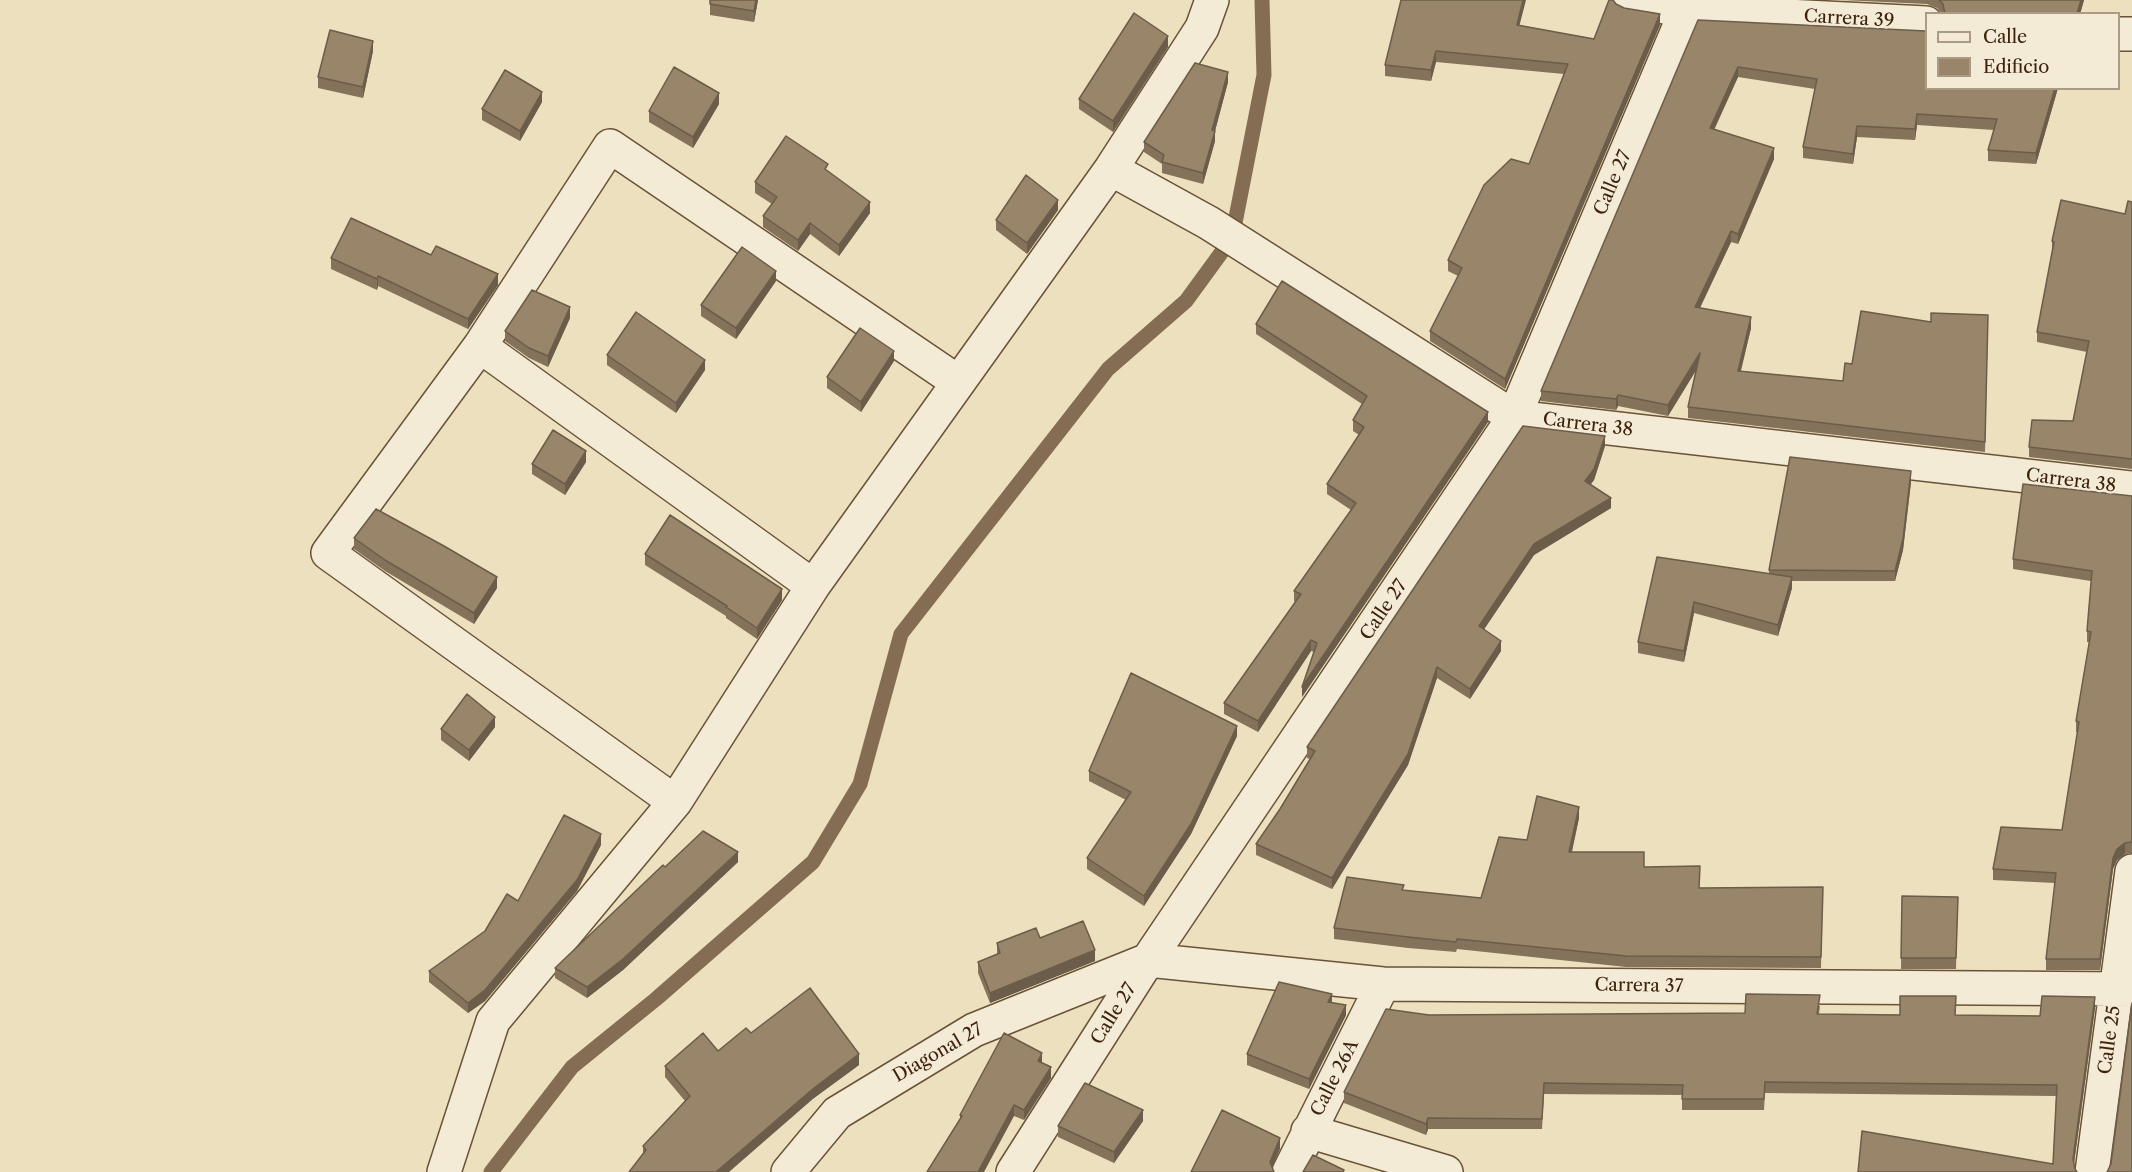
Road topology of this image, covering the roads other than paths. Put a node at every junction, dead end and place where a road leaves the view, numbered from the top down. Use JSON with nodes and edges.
{"nodes":[{"id":1,"x":1212,"y":0,"type":"edge"},
{"id":2,"x":1628,"y":0,"type":"edge"},
{"id":3,"x":1686,"y":10,"type":"junction"},
{"id":4,"x":1925,"y":23,"type":"edge"},
{"id":5,"x":1111,"y":169,"type":"junction"},
{"id":6,"x":480,"y":346,"type":"junction"},
{"id":7,"x":958,"y":382,"type":"junction"},
{"id":8,"x":1514,"y":417,"type":"junction"},
{"id":9,"x":2132,"y":488,"type":"edge"},
{"id":10,"x":813,"y":586,"type":"junction"},
{"id":11,"x":675,"y":802,"type":"junction"},
{"id":12,"x":2132,"y":872,"type":"edge"},
{"id":13,"x":1148,"y":960,"type":"junction"},
{"id":14,"x":1383,"y":984,"type":"junction"},
{"id":15,"x":2124,"y":990,"type":"edge"},
{"id":16,"x":1308,"y":1131,"type":"junction"},
{"id":17,"x":444,"y":1172,"type":"edge"},
{"id":18,"x":788,"y":1172,"type":"edge"},
{"id":19,"x":1013,"y":1172,"type":"edge"},
{"id":20,"x":1289,"y":1172,"type":"edge"},
{"id":21,"x":1446,"y":1172,"type":"edge"},
{"id":22,"x":2092,"y":1172,"type":"edge"}],
"edges":[{"from":1,"to":5,"type":"street"},
{"from":2,"to":3,"type":"street","name":"Carrera 39"},
{"from":3,"to":4,"type":"street","name":"Carrera 39"},
{"from":3,"to":8,"type":"street","name":"Calle 27"},
{"from":5,"to":7,"type":"street"},
{"from":5,"to":8,"type":"street","name":"Carrera 38"},
{"from":6,"to":7,"type":"street"},
{"from":6,"to":10,"type":"street"},
{"from":6,"to":11,"type":"street"},
{"from":7,"to":10,"type":"street"},
{"from":8,"to":9,"type":"street","name":"Carrera 38"},
{"from":8,"to":13,"type":"street","name":"Calle 27"},
{"from":10,"to":11,"type":"street"},
{"from":11,"to":17,"type":"street"},
{"from":12,"to":15,"type":"street","name":"Calle 25"},
{"from":13,"to":14,"type":"street","name":"Carrera 37"},
{"from":13,"to":18,"type":"street","name":"Diagonal 27"},
{"from":13,"to":19,"type":"street","name":"Calle 27"},
{"from":14,"to":15,"type":"street","name":"Carrera 37"},
{"from":14,"to":16,"type":"street","name":"Calle 26A"},
{"from":15,"to":22,"type":"street","name":"Calle 25"},
{"from":16,"to":20,"type":"street","name":"Calle 26A"},
{"from":16,"to":21,"type":"street"}]}
